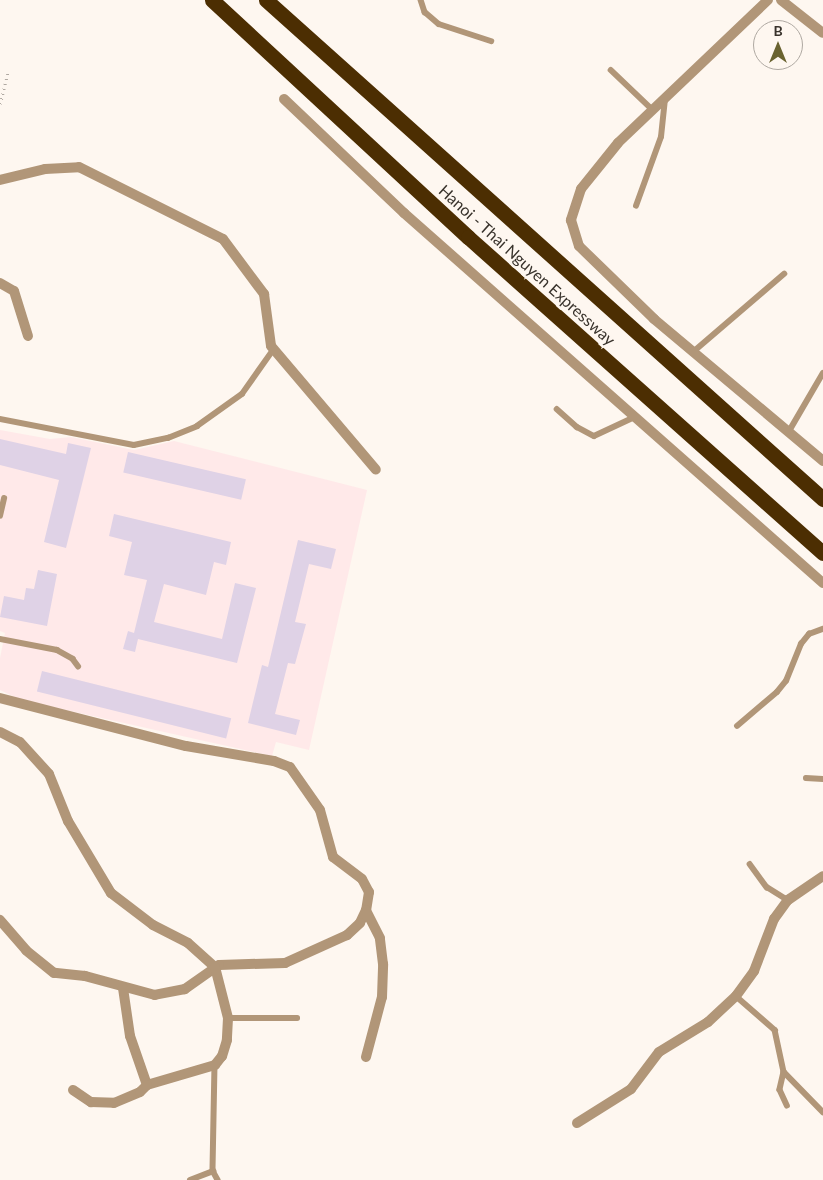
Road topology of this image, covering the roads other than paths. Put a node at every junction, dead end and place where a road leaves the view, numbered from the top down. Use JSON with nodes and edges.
{"nodes":[{"id":1,"x":212,"y":0,"type":"edge"},
{"id":2,"x":266,"y":0,"type":"edge"},
{"id":3,"x":421,"y":0,"type":"edge"},
{"id":4,"x":768,"y":0,"type":"edge"},
{"id":5,"x":782,"y":0,"type":"edge"},
{"id":6,"x":823,"y":33,"type":"edge"},
{"id":7,"x":491,"y":41,"type":"dead end"},
{"id":8,"x":611,"y":70,"type":"dead end"},
{"id":9,"x":665,"y":97,"type":"junction"},
{"id":10,"x":284,"y":99,"type":"dead end"},
{"id":11,"x":652,"y":110,"type":"junction"},
{"id":12,"x":0,"y":180,"type":"edge"},
{"id":13,"x":636,"y":206,"type":"dead end"},
{"id":14,"x":784,"y":274,"type":"dead end"},
{"id":15,"x":0,"y":283,"type":"edge"},
{"id":16,"x":28,"y":336,"type":"dead end"},
{"id":17,"x":273,"y":350,"type":"junction"},
{"id":18,"x":693,"y":352,"type":"junction"},
{"id":19,"x":823,"y":373,"type":"edge"},
{"id":20,"x":557,"y":409,"type":"dead end"},
{"id":21,"x":638,"y":417,"type":"junction"},
{"id":22,"x":0,"y":419,"type":"edge"},
{"id":23,"x":788,"y":433,"type":"junction"},
{"id":24,"x":821,"y":457,"type":"edge"},
{"id":25,"x":376,"y":470,"type":"dead end"},
{"id":26,"x":4,"y":498,"type":"dead end"},
{"id":27,"x":823,"y":499,"type":"edge"},
{"id":28,"x":0,"y":516,"type":"edge"},
{"id":29,"x":823,"y":553,"type":"edge"},
{"id":30,"x":823,"y":582,"type":"edge"},
{"id":31,"x":823,"y":629,"type":"edge"},
{"id":32,"x":0,"y":639,"type":"edge"},
{"id":33,"x":78,"y":666,"type":"dead end"},
{"id":34,"x":0,"y":698,"type":"edge"},
{"id":35,"x":737,"y":726,"type":"dead end"},
{"id":36,"x":0,"y":732,"type":"edge"},
{"id":37,"x":806,"y":778,"type":"dead end"},
{"id":38,"x":823,"y":779,"type":"edge"},
{"id":39,"x":750,"y":864,"type":"dead end"},
{"id":40,"x":823,"y":876,"type":"edge"},
{"id":41,"x":788,"y":900,"type":"junction"},
{"id":42,"x":366,"y":910,"type":"junction"},
{"id":43,"x":0,"y":920,"type":"edge"},
{"id":44,"x":215,"y":967,"type":"junction"},
{"id":45,"x":123,"y":988,"type":"junction"},
{"id":46,"x":736,"y":996,"type":"junction"},
{"id":47,"x":228,"y":1018,"type":"junction"},
{"id":48,"x":297,"y":1018,"type":"dead end"},
{"id":49,"x":366,"y":1057,"type":"dead end"},
{"id":50,"x":215,"y":1065,"type":"junction"},
{"id":51,"x":784,"y":1072,"type":"junction"},
{"id":52,"x":147,"y":1085,"type":"junction"},
{"id":53,"x":72,"y":1090,"type":"dead end"},
{"id":54,"x":786,"y":1106,"type":"dead end"},
{"id":55,"x":823,"y":1112,"type":"edge"},
{"id":56,"x":577,"y":1123,"type":"dead end"},
{"id":57,"x":213,"y":1171,"type":"junction"},
{"id":58,"x":190,"y":1180,"type":"edge"},
{"id":59,"x":218,"y":1180,"type":"edge"}],
"edges":[{"from":1,"to":29,"type":"highway","name":"Hanoi - Thai Nguyen Expressway"},
{"from":2,"to":27,"type":"highway","name":"Hanoi - Thai Nguyen Expressway"},
{"from":3,"to":7,"type":"lane"},
{"from":4,"to":9,"type":"street"},
{"from":5,"to":6,"type":"street"},
{"from":8,"to":11,"type":"lane"},
{"from":9,"to":11,"type":"street"},
{"from":9,"to":13,"type":"lane"},
{"from":10,"to":21,"type":"street"},
{"from":11,"to":18,"type":"street"},
{"from":12,"to":17,"type":"street"},
{"from":14,"to":18,"type":"lane"},
{"from":15,"to":16,"type":"street"},
{"from":17,"to":22,"type":"lane"},
{"from":17,"to":25,"type":"street"},
{"from":18,"to":23,"type":"street"},
{"from":19,"to":23,"type":"lane"},
{"from":20,"to":21,"type":"lane"},
{"from":21,"to":30,"type":"street"},
{"from":23,"to":24,"type":"street"},
{"from":26,"to":28,"type":"lane"},
{"from":31,"to":35,"type":"lane"},
{"from":32,"to":33,"type":"lane"},
{"from":34,"to":42,"type":"street"},
{"from":36,"to":44,"type":"street"},
{"from":37,"to":38,"type":"lane"},
{"from":39,"to":41,"type":"lane"},
{"from":40,"to":41,"type":"street"},
{"from":41,"to":46,"type":"street"},
{"from":42,"to":44,"type":"street"},
{"from":42,"to":49,"type":"street"},
{"from":43,"to":45,"type":"street"},
{"from":44,"to":45,"type":"street"},
{"from":44,"to":47,"type":"street"},
{"from":45,"to":52,"type":"street"},
{"from":46,"to":51,"type":"lane"},
{"from":46,"to":56,"type":"street"},
{"from":47,"to":48,"type":"lane"},
{"from":47,"to":50,"type":"street"},
{"from":50,"to":52,"type":"street"},
{"from":50,"to":57,"type":"lane"},
{"from":51,"to":54,"type":"lane"},
{"from":51,"to":55,"type":"lane"},
{"from":52,"to":53,"type":"street"},
{"from":57,"to":58,"type":"lane"},
{"from":57,"to":59,"type":"lane"}]}
